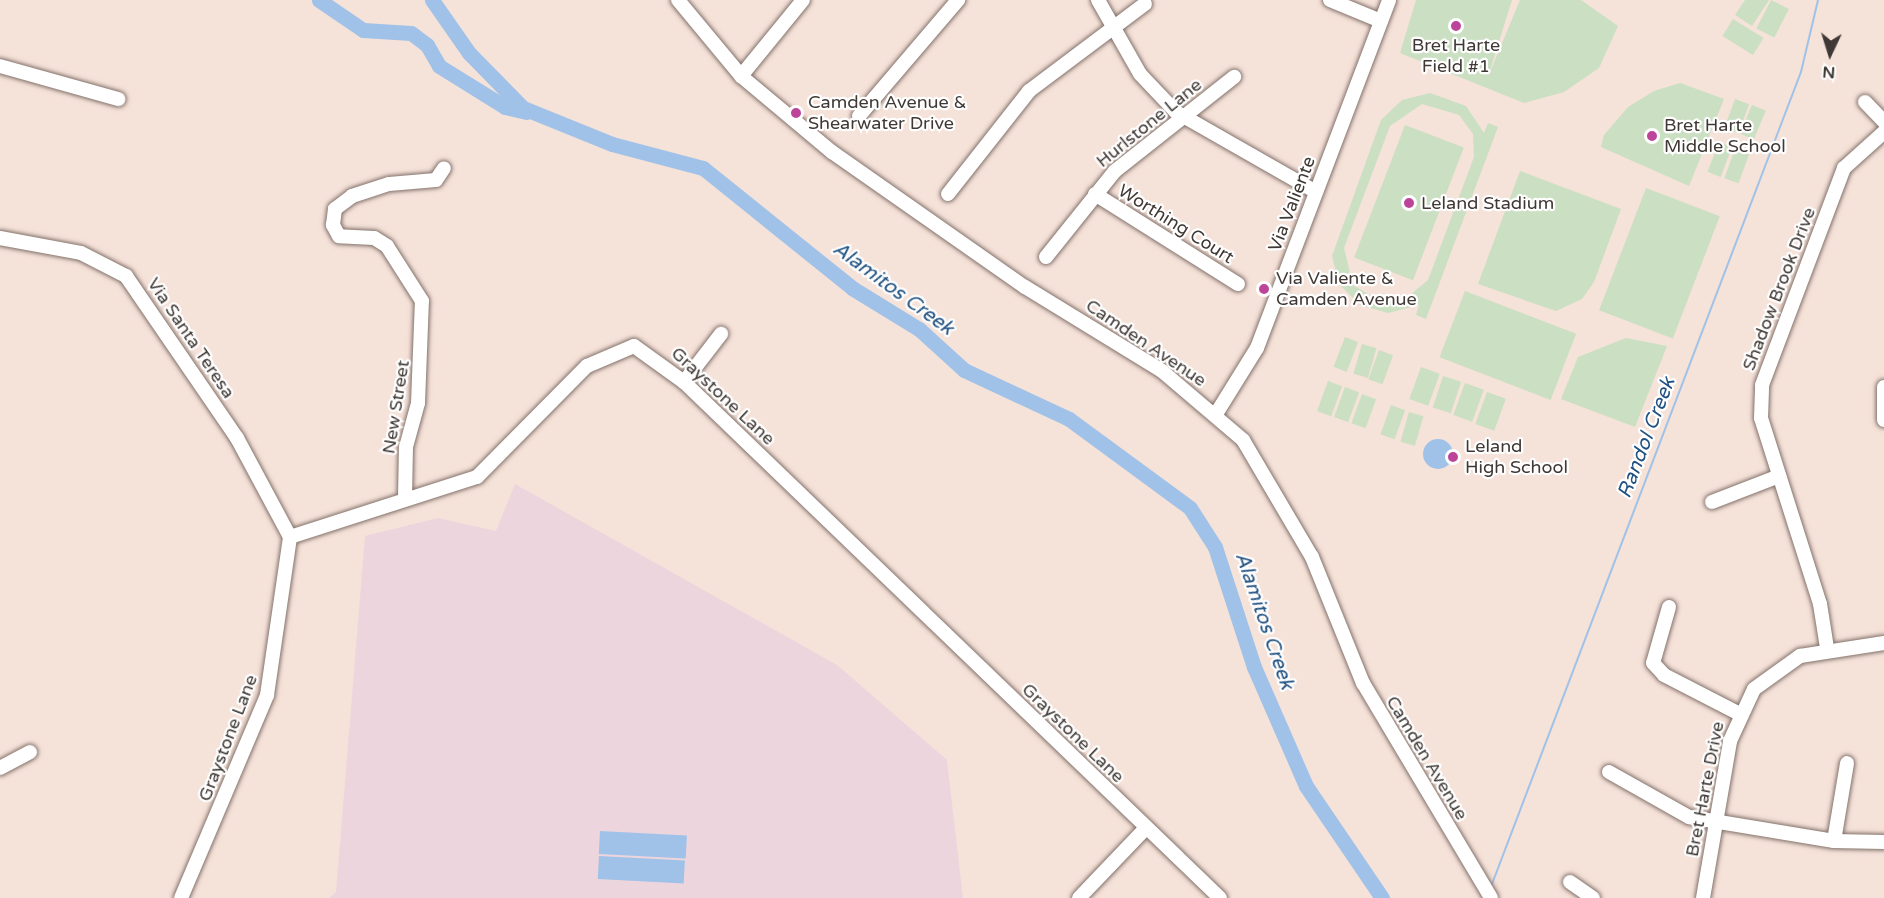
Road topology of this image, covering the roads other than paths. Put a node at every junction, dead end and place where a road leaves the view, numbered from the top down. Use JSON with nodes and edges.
{"nodes":[{"id":1,"x":678,"y":0,"type":"edge"},
{"id":2,"x":802,"y":0,"type":"edge"},
{"id":3,"x":1098,"y":0,"type":"edge"},
{"id":4,"x":1330,"y":0,"type":"edge"},
{"id":5,"x":1389,"y":0,"type":"edge"},
{"id":6,"x":954,"y":1,"type":"edge"},
{"id":7,"x":1145,"y":4,"type":"dead end"},
{"id":8,"x":1381,"y":21,"type":"junction"},
{"id":9,"x":1113,"y":29,"type":"junction"},
{"id":10,"x":0,"y":66,"type":"edge"},
{"id":11,"x":741,"y":76,"type":"junction"},
{"id":12,"x":1234,"y":77,"type":"dead end"},
{"id":13,"x":118,"y":99,"type":"dead end"},
{"id":14,"x":1865,"y":102,"type":"dead end"},
{"id":15,"x":858,"y":116,"type":"dead end"},
{"id":16,"x":1186,"y":117,"type":"junction"},
{"id":17,"x":1884,"y":122,"type":"edge"},
{"id":18,"x":1884,"y":132,"type":"edge"},
{"id":19,"x":444,"y":168,"type":"dead end"},
{"id":20,"x":1316,"y":192,"type":"junction"},
{"id":21,"x":948,"y":194,"type":"dead end"},
{"id":22,"x":1095,"y":194,"type":"junction"},
{"id":23,"x":0,"y":238,"type":"edge"},
{"id":24,"x":1046,"y":257,"type":"dead end"},
{"id":25,"x":1238,"y":284,"type":"dead end"},
{"id":26,"x":721,"y":334,"type":"dead end"},
{"id":27,"x":684,"y":382,"type":"junction"},
{"id":28,"x":1884,"y":387,"type":"edge"},
{"id":29,"x":1216,"y":414,"type":"junction"},
{"id":30,"x":1884,"y":420,"type":"edge"},
{"id":31,"x":1779,"y":476,"type":"junction"},
{"id":32,"x":405,"y":498,"type":"junction"},
{"id":33,"x":1712,"y":501,"type":"dead end"},
{"id":34,"x":290,"y":537,"type":"junction"},
{"id":35,"x":1669,"y":607,"type":"dead end"},
{"id":36,"x":1884,"y":643,"type":"edge"},
{"id":37,"x":1827,"y":648,"type":"junction"},
{"id":38,"x":1738,"y":713,"type":"junction"},
{"id":39,"x":30,"y":752,"type":"dead end"},
{"id":40,"x":1847,"y":763,"type":"dead end"},
{"id":41,"x":0,"y":768,"type":"edge"},
{"id":42,"x":1609,"y":772,"type":"dead end"},
{"id":43,"x":1717,"y":822,"type":"junction"},
{"id":44,"x":1146,"y":828,"type":"junction"},
{"id":45,"x":1834,"y":841,"type":"junction"},
{"id":46,"x":1884,"y":842,"type":"edge"},
{"id":47,"x":1570,"y":882,"type":"dead end"},
{"id":48,"x":181,"y":898,"type":"edge"},
{"id":49,"x":1079,"y":898,"type":"edge"},
{"id":50,"x":1220,"y":898,"type":"edge"},
{"id":51,"x":1491,"y":898,"type":"edge"},
{"id":52,"x":1593,"y":898,"type":"edge"},
{"id":53,"x":1703,"y":898,"type":"edge"}],
"edges":[{"from":1,"to":11,"type":"street","name":"Camden Avenue"},
{"from":2,"to":11,"type":"street"},
{"from":3,"to":9,"type":"street"},
{"from":4,"to":8,"type":"street"},
{"from":5,"to":8,"type":"street","name":"Via Valiente"},
{"from":6,"to":15,"type":"street"},
{"from":7,"to":9,"type":"street"},
{"from":8,"to":20,"type":"street","name":"Via Valiente"},
{"from":9,"to":16,"type":"street"},
{"from":9,"to":21,"type":"street"},
{"from":10,"to":13,"type":"street"},
{"from":11,"to":29,"type":"street","name":"Camden Avenue"},
{"from":12,"to":16,"type":"street","name":"Hurlstone Lane"},
{"from":14,"to":17,"type":"street"},
{"from":16,"to":20,"type":"street"},
{"from":16,"to":22,"type":"street","name":"Hurlstone Lane"},
{"from":18,"to":31,"type":"street","name":"Shadow Brook Drive"},
{"from":19,"to":32,"type":"street","name":"New Street"},
{"from":20,"to":29,"type":"street","name":"Via Valiente"},
{"from":22,"to":24,"type":"street","name":"Hurlstone Lane"},
{"from":22,"to":25,"type":"street","name":"Worthing Court"},
{"from":23,"to":34,"type":"street","name":"Via Santa Teresa"},
{"from":26,"to":27,"type":"street"},
{"from":27,"to":32,"type":"street","name":"Graystone Lane"},
{"from":27,"to":44,"type":"street","name":"Graystone Lane"},
{"from":28,"to":30,"type":"street"},
{"from":29,"to":51,"type":"street","name":"Camden Avenue"},
{"from":31,"to":33,"type":"street"},
{"from":31,"to":37,"type":"street","name":"Shadow Brook Drive"},
{"from":32,"to":34,"type":"street","name":"Graystone Lane"},
{"from":34,"to":48,"type":"street","name":"Graystone Lane"},
{"from":35,"to":38,"type":"street"},
{"from":36,"to":37,"type":"street","name":"Bret Harte Drive"},
{"from":37,"to":38,"type":"street","name":"Bret Harte Drive"},
{"from":38,"to":43,"type":"street","name":"Bret Harte Drive"},
{"from":39,"to":41,"type":"street"},
{"from":40,"to":45,"type":"street"},
{"from":42,"to":43,"type":"street"},
{"from":43,"to":45,"type":"street"},
{"from":43,"to":53,"type":"street","name":"Bret Harte Drive"},
{"from":44,"to":49,"type":"street"},
{"from":44,"to":50,"type":"street","name":"Graystone Lane"},
{"from":45,"to":46,"type":"street"},
{"from":47,"to":52,"type":"street"}]}
